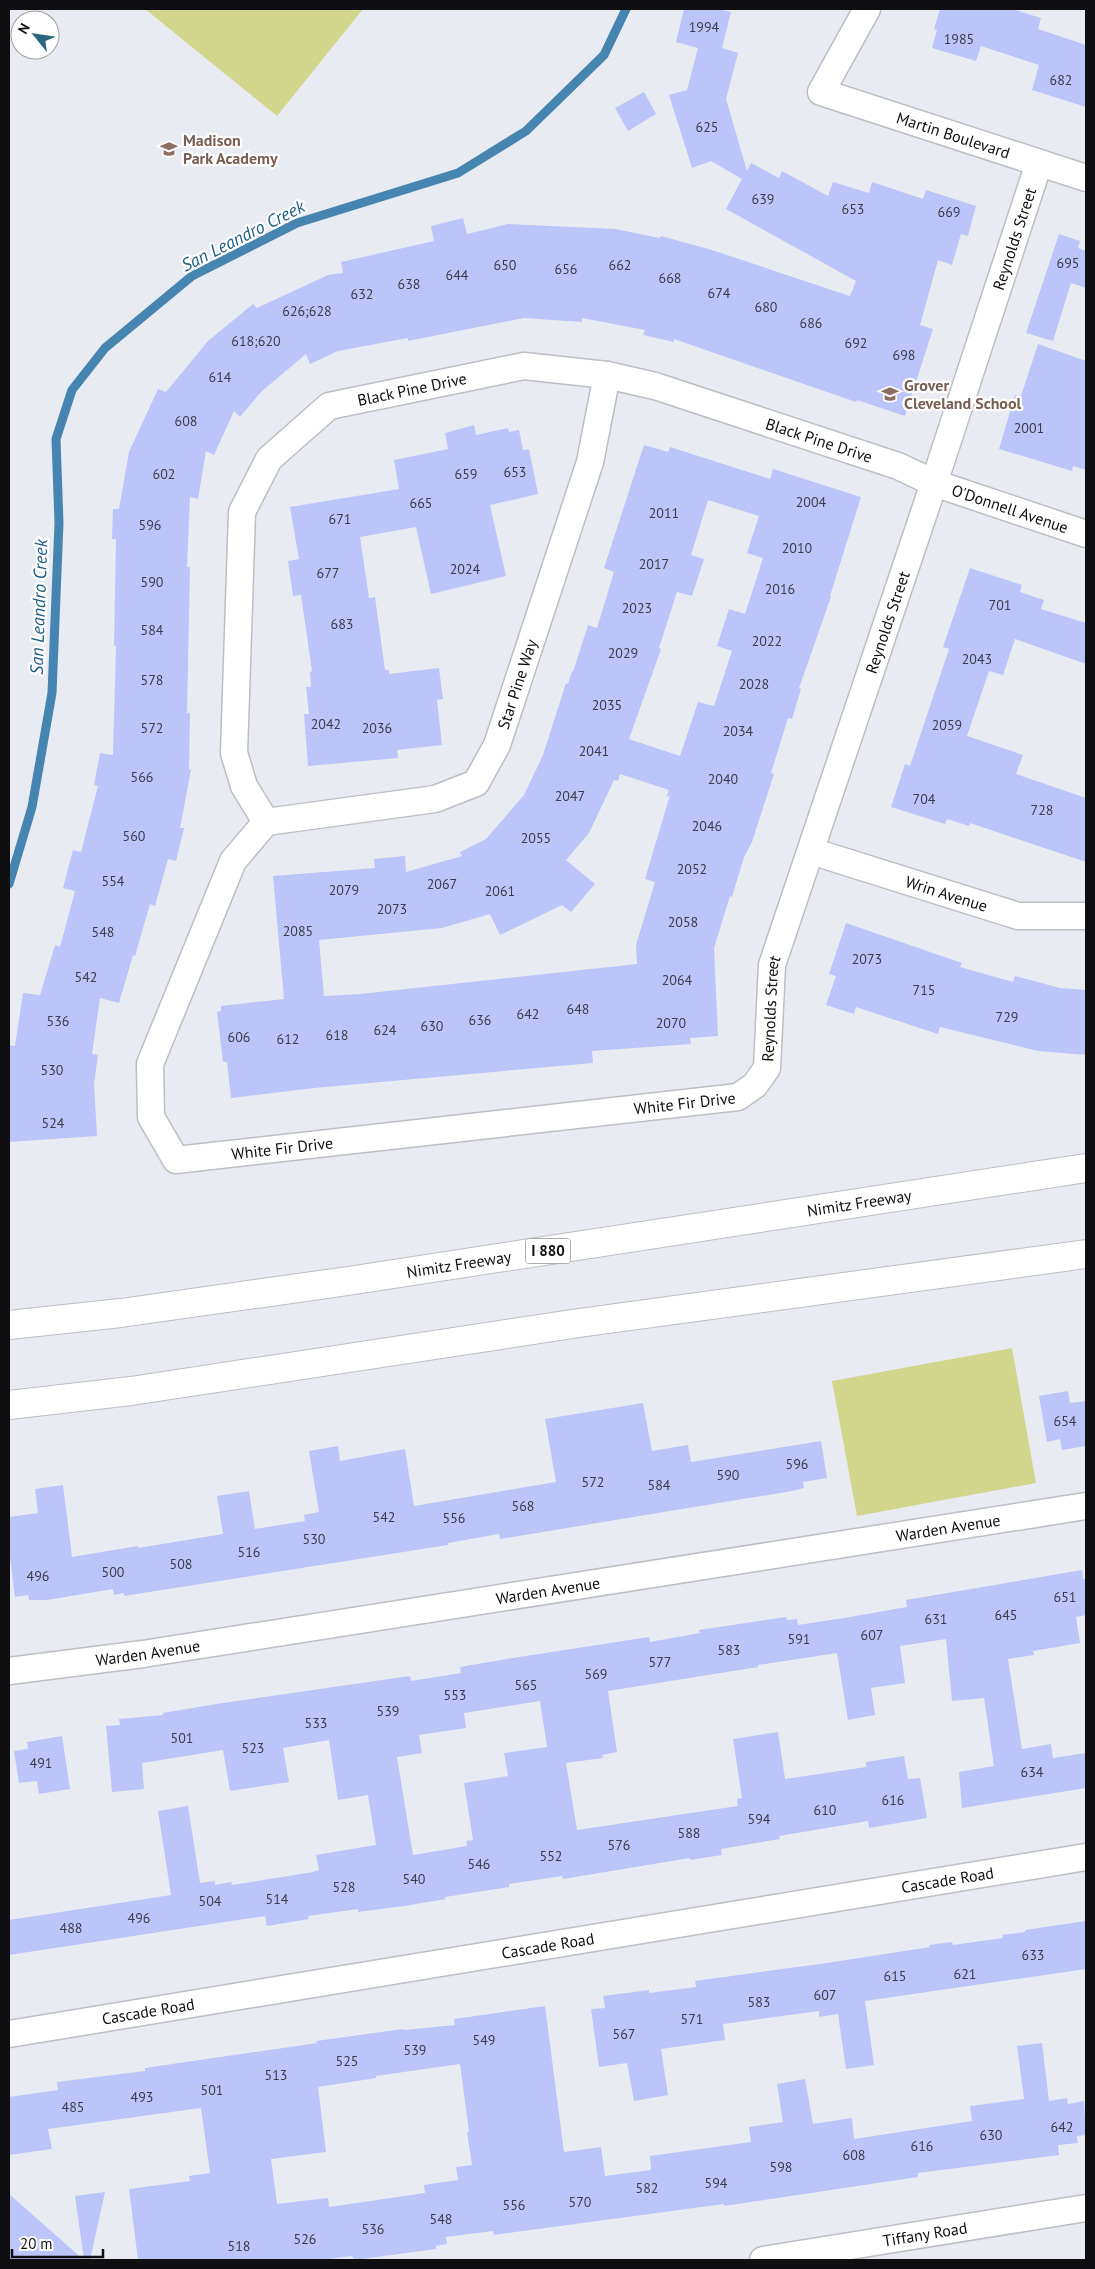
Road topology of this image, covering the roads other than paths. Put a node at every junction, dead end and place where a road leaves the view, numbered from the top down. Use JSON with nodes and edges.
{"nodes":[{"id":1,"x":867,"y":9,"type":"edge"},
{"id":2,"x":1039,"y":163,"type":"junction"},
{"id":3,"x":1086,"y":178,"type":"edge"},
{"id":4,"x":607,"y":375,"type":"junction"},
{"id":5,"x":934,"y":483,"type":"junction"},
{"id":6,"x":1086,"y":534,"type":"edge"},
{"id":7,"x":266,"y":822,"type":"junction"},
{"id":8,"x":811,"y":851,"type":"junction"},
{"id":9,"x":1086,"y":916,"type":"edge"},
{"id":10,"x":755,"y":1085,"type":"joint"},
{"id":11,"x":1086,"y":1168,"type":"edge"},
{"id":12,"x":1086,"y":1254,"type":"edge"},
{"id":13,"x":9,"y":1325,"type":"edge"},
{"id":14,"x":9,"y":1405,"type":"edge"},
{"id":15,"x":1086,"y":1506,"type":"edge"},
{"id":16,"x":9,"y":1671,"type":"edge"},
{"id":17,"x":1086,"y":1857,"type":"edge"},
{"id":18,"x":9,"y":2034,"type":"edge"},
{"id":19,"x":1086,"y":2208,"type":"edge"},
{"id":20,"x":763,"y":2260,"type":"edge"}],
"edges":[{"from":1,"to":2,"type":"street","name":"Martin Boulevard"},
{"from":2,"to":3,"type":"street","name":"Martin Boulevard"},
{"from":2,"to":5,"type":"street","name":"Reynolds Street"},
{"from":4,"to":5,"type":"street","name":"Black Pine Drive"},
{"from":4,"to":7,"type":"street","name":"Star Pine Way"},
{"from":4,"to":7,"type":"street","name":"Black Pine Drive"},
{"from":5,"to":6,"type":"street","name":"O'Donnell Avenue"},
{"from":5,"to":8,"type":"street","name":"Reynolds Street"},
{"from":7,"to":10,"type":"street","name":"White Fir Drive"},
{"from":8,"to":9,"type":"street","name":"Wrin Avenue"},
{"from":8,"to":10,"type":"street","name":"Reynolds Street"},
{"from":11,"to":13,"type":"highway","name":"Nimitz Freeway","number":"I 880"},
{"from":12,"to":14,"type":"highway"},
{"from":15,"to":16,"type":"street","name":"Warden Avenue"},
{"from":17,"to":18,"type":"street","name":"Cascade Road"},
{"from":19,"to":20,"type":"street","name":"Tiffany Road"}]}
